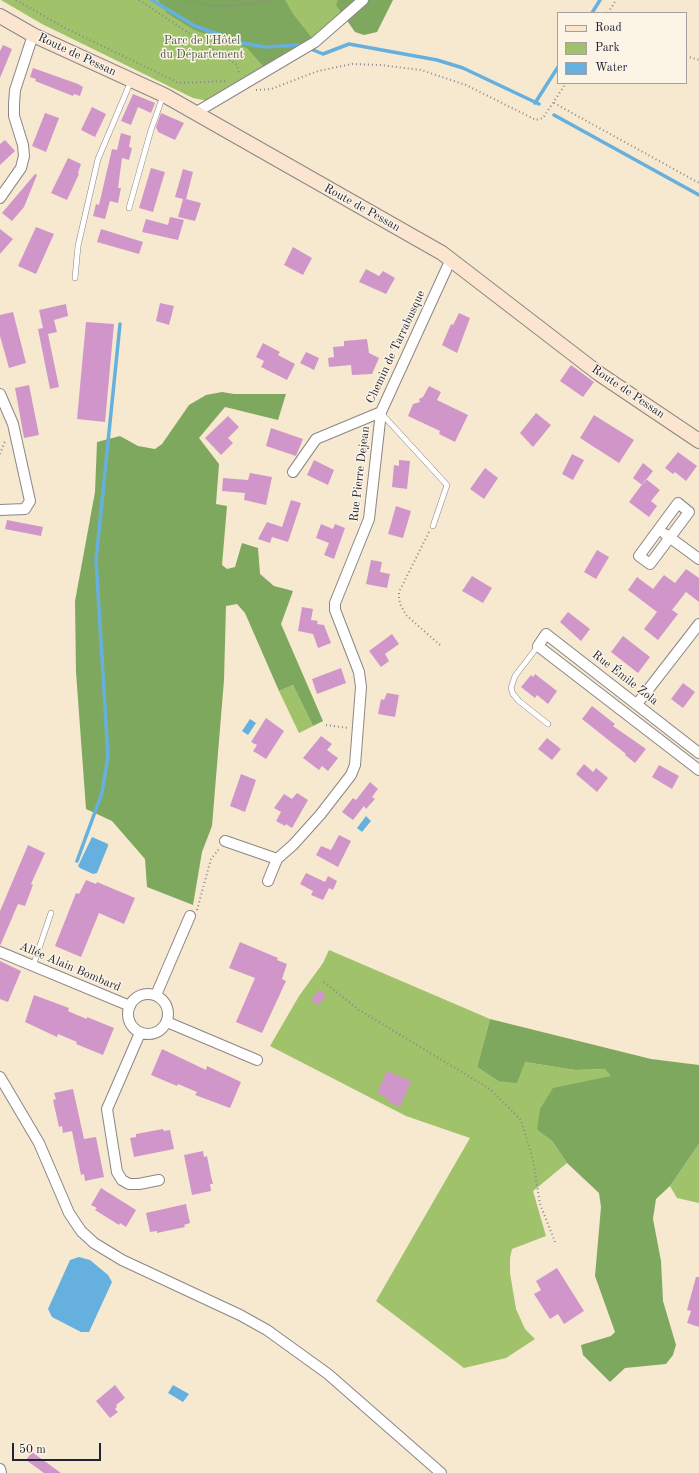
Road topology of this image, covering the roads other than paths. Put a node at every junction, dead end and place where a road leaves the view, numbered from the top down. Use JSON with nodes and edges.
{"nodes":[{"id":1,"x":363,"y":0,"type":"edge"},
{"id":2,"x":0,"y":16,"type":"edge"},
{"id":3,"x":33,"y":35,"type":"junction"},
{"id":4,"x":131,"y":80,"type":"junction"},
{"id":5,"x":164,"y":95,"type":"junction"},
{"id":6,"x":195,"y":113,"type":"junction"},
{"id":7,"x":0,"y":198,"type":"edge"},
{"id":8,"x":129,"y":208,"type":"dead end"},
{"id":9,"x":451,"y":259,"type":"junction"},
{"id":10,"x":75,"y":278,"type":"dead end"},
{"id":11,"x":0,"y":394,"type":"edge"},
{"id":12,"x":380,"y":412,"type":"junction"},
{"id":13,"x":699,"y":441,"type":"edge"},
{"id":14,"x":293,"y":472,"type":"dead end"},
{"id":15,"x":0,"y":510,"type":"edge"},
{"id":16,"x":433,"y":526,"type":"road end"},
{"id":17,"x":659,"y":530,"type":"junction"},
{"id":18,"x":670,"y":538,"type":"junction"},
{"id":19,"x":699,"y":559,"type":"edge"},
{"id":20,"x":699,"y":624,"type":"edge"},
{"id":21,"x":538,"y":646,"type":"junction"},
{"id":22,"x":637,"y":704,"type":"junction"},
{"id":23,"x":548,"y":724,"type":"dead end"},
{"id":24,"x":699,"y":752,"type":"edge"},
{"id":25,"x":699,"y":770,"type":"edge"},
{"id":26,"x":225,"y":841,"type":"road end"},
{"id":27,"x":277,"y":859,"type":"junction"},
{"id":28,"x":268,"y":881,"type":"dead end"},
{"id":29,"x":51,"y":914,"type":"dead end"},
{"id":30,"x":190,"y":916,"type":"road end"},
{"id":31,"x":0,"y":952,"type":"edge"},
{"id":32,"x":33,"y":966,"type":"junction"},
{"id":33,"x":156,"y":996,"type":"junction"},
{"id":34,"x":130,"y":1006,"type":"junction"},
{"id":35,"x":167,"y":1022,"type":"junction"},
{"id":36,"x":140,"y":1033,"type":"junction"},
{"id":37,"x":257,"y":1060,"type":"dead end"},
{"id":38,"x":0,"y":1077,"type":"edge"},
{"id":39,"x":159,"y":1180,"type":"dead end"},
{"id":40,"x":0,"y":1469,"type":"edge"},
{"id":41,"x":1,"y":1473,"type":"edge"},
{"id":42,"x":441,"y":1473,"type":"edge"}],
"edges":[{"from":1,"to":6,"type":"street"},
{"from":2,"to":3,"type":"main road","name":"Route de Pessan"},
{"from":3,"to":4,"type":"main road","name":"Route de Pessan"},
{"from":3,"to":7,"type":"street"},
{"from":4,"to":5,"type":"main road","name":"Route de Pessan"},
{"from":4,"to":10,"type":"lane"},
{"from":5,"to":6,"type":"main road","name":"Route de Pessan"},
{"from":5,"to":8,"type":"lane"},
{"from":6,"to":9,"type":"main road","name":"Route de Pessan"},
{"from":9,"to":12,"type":"street","name":"Chemin de Tarrabusque"},
{"from":9,"to":13,"type":"main road","name":"Route de Pessan"},
{"from":11,"to":15,"type":"street"},
{"from":12,"to":14,"type":"street","name":"Chemin de Tarrabusque"},
{"from":12,"to":16,"type":"lane"},
{"from":12,"to":27,"type":"street","name":"Rue Pierre Dejean"},
{"from":17,"to":18,"type":"street"},
{"from":17,"to":18,"type":"street"},
{"from":17,"to":18,"type":"street"},
{"from":18,"to":19,"type":"street"},
{"from":20,"to":22,"type":"street"},
{"from":21,"to":22,"type":"street","name":"Rue Émile Zola"},
{"from":21,"to":23,"type":"lane"},
{"from":21,"to":25,"type":"street"},
{"from":22,"to":24,"type":"street","name":"Rue Émile Zola"},
{"from":26,"to":27,"type":"street"},
{"from":27,"to":28,"type":"street","name":"Rue Pierre Dejean"},
{"from":29,"to":32,"type":"lane"},
{"from":30,"to":33,"type":"street"},
{"from":31,"to":32,"type":"street","name":"Allée Alain Bombard"},
{"from":32,"to":34,"type":"street","name":"Allée Alain Bombard"},
{"from":33,"to":34,"type":"street"},
{"from":33,"to":35,"type":"street"},
{"from":34,"to":36,"type":"street"},
{"from":35,"to":36,"type":"street"},
{"from":35,"to":37,"type":"street"},
{"from":36,"to":39,"type":"street"},
{"from":38,"to":42,"type":"street"},
{"from":40,"to":41,"type":"street"}]}
